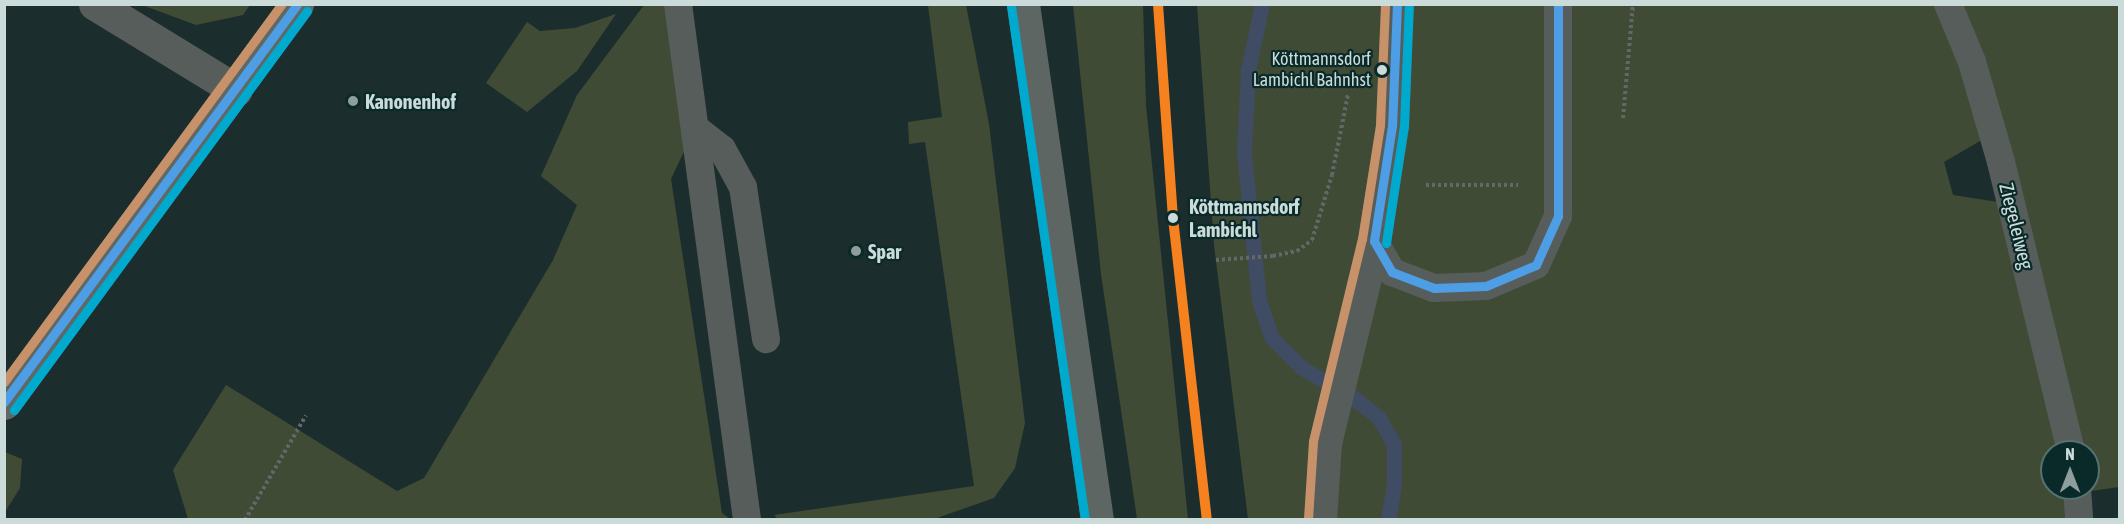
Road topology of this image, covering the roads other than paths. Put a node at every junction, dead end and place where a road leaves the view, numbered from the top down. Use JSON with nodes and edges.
{"nodes":[{"id":1,"x":95,"y":4,"type":"edge"},
{"id":2,"x":297,"y":4,"type":"edge"},
{"id":3,"x":678,"y":4,"type":"edge"},
{"id":4,"x":1023,"y":4,"type":"edge"},
{"id":5,"x":1398,"y":4,"type":"edge"},
{"id":6,"x":1558,"y":4,"type":"edge"},
{"id":7,"x":1948,"y":4,"type":"edge"},
{"id":8,"x":236,"y":90,"type":"junction"},
{"id":9,"x":695,"y":128,"type":"junction"},
{"id":10,"x":1374,"y":241,"type":"junction"},
{"id":11,"x":766,"y":339,"type":"dead end"},
{"id":12,"x":4,"y":403,"type":"edge"},
{"id":13,"x":2068,"y":440,"type":"edge"},
{"id":14,"x":2078,"y":500,"type":"edge"},
{"id":15,"x":747,"y":519,"type":"edge"},
{"id":16,"x":1097,"y":519,"type":"edge"},
{"id":17,"x":1320,"y":519,"type":"edge"},
{"id":18,"x":2079,"y":519,"type":"edge"}],
"edges":[{"from":1,"to":8,"type":"street"},
{"from":2,"to":8,"type":"main road"},
{"from":3,"to":9,"type":"lane"},
{"from":4,"to":16,"type":"main road"},
{"from":5,"to":10,"type":"street"},
{"from":6,"to":10,"type":"lane"},
{"from":7,"to":13,"type":"lane","name":"Ziegeleiweg"},
{"from":8,"to":12,"type":"main road"},
{"from":9,"to":11,"type":"lane"},
{"from":9,"to":15,"type":"lane"},
{"from":10,"to":17,"type":"street"},
{"from":14,"to":18,"type":"lane"}]}
